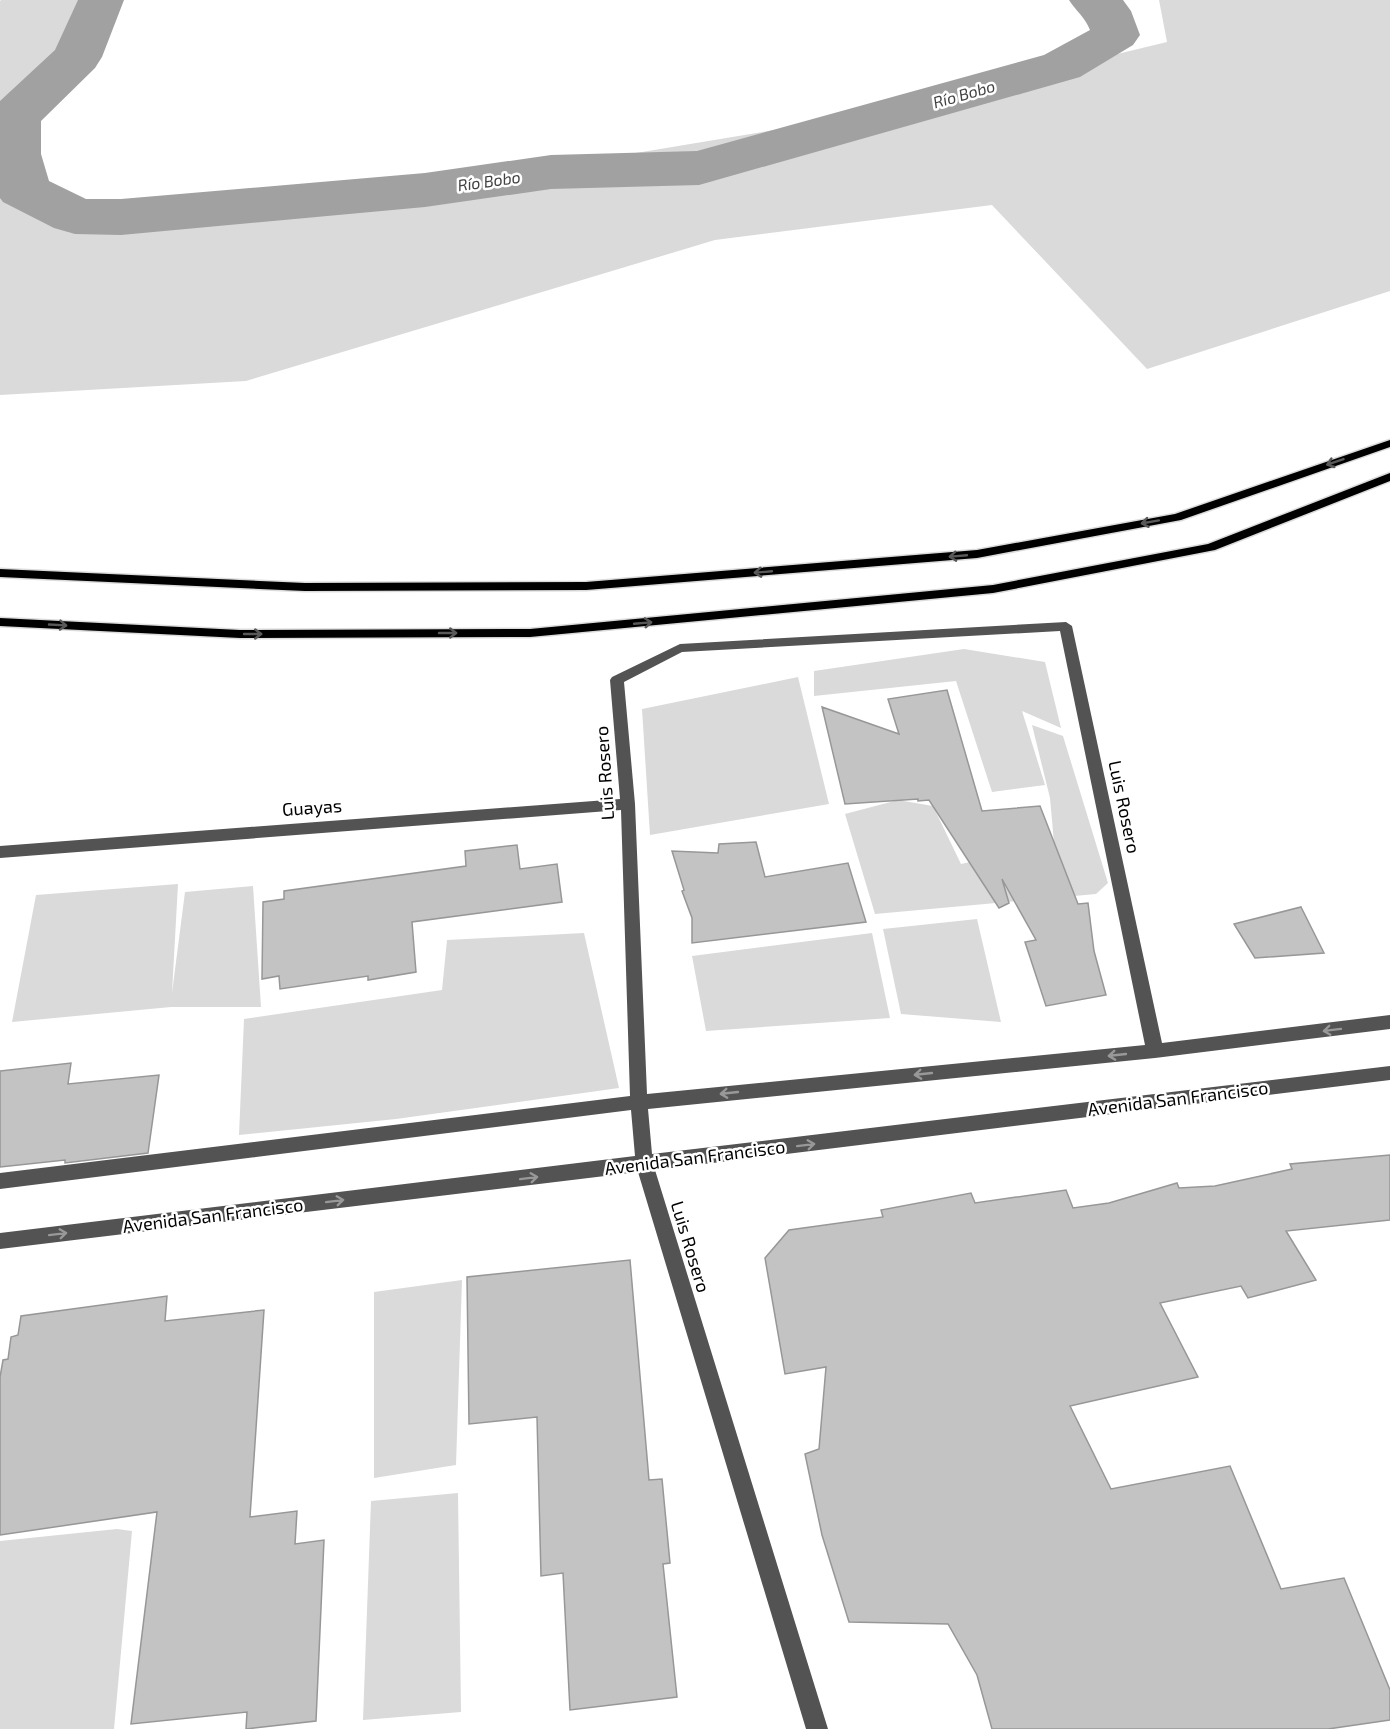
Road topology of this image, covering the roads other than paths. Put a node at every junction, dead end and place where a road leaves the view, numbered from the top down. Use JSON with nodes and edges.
{"nodes":[{"id":1,"x":1390,"y":443,"type":"edge"},
{"id":2,"x":1390,"y":477,"type":"edge"},
{"id":3,"x":0,"y":573,"type":"edge"},
{"id":4,"x":0,"y":622,"type":"edge"},
{"id":5,"x":628,"y":804,"type":"junction"},
{"id":6,"x":0,"y":852,"type":"edge"},
{"id":7,"x":1390,"y":1022,"type":"edge"},
{"id":8,"x":1155,"y":1051,"type":"junction"},
{"id":9,"x":1390,"y":1073,"type":"edge"},
{"id":10,"x":639,"y":1102,"type":"junction"},
{"id":11,"x":644,"y":1164,"type":"junction"},
{"id":12,"x":0,"y":1182,"type":"edge"},
{"id":13,"x":0,"y":1241,"type":"edge"},
{"id":14,"x":813,"y":1728,"type":"edge"}],
"edges":[{"from":1,"to":3,"type":"main road","one_way":true},
{"from":4,"to":2,"type":"main road","one_way":true},
{"from":5,"to":6,"type":"street","name":"Guayas"},
{"from":5,"to":8,"type":"street","name":"Luis Rosero"},
{"from":5,"to":10,"type":"street","name":"Luis Rosero"},
{"from":7,"to":8,"type":"street","one_way":true},
{"from":8,"to":10,"type":"street","one_way":true},
{"from":11,"to":9,"type":"street","name":"Avenida San Francisco","one_way":true},
{"from":10,"to":11,"type":"street","name":"Luis Rosero"},
{"from":10,"to":12,"type":"street"},
{"from":13,"to":11,"type":"street","name":"Avenida San Francisco","one_way":true},
{"from":11,"to":14,"type":"street","name":"Luis Rosero"}]}
